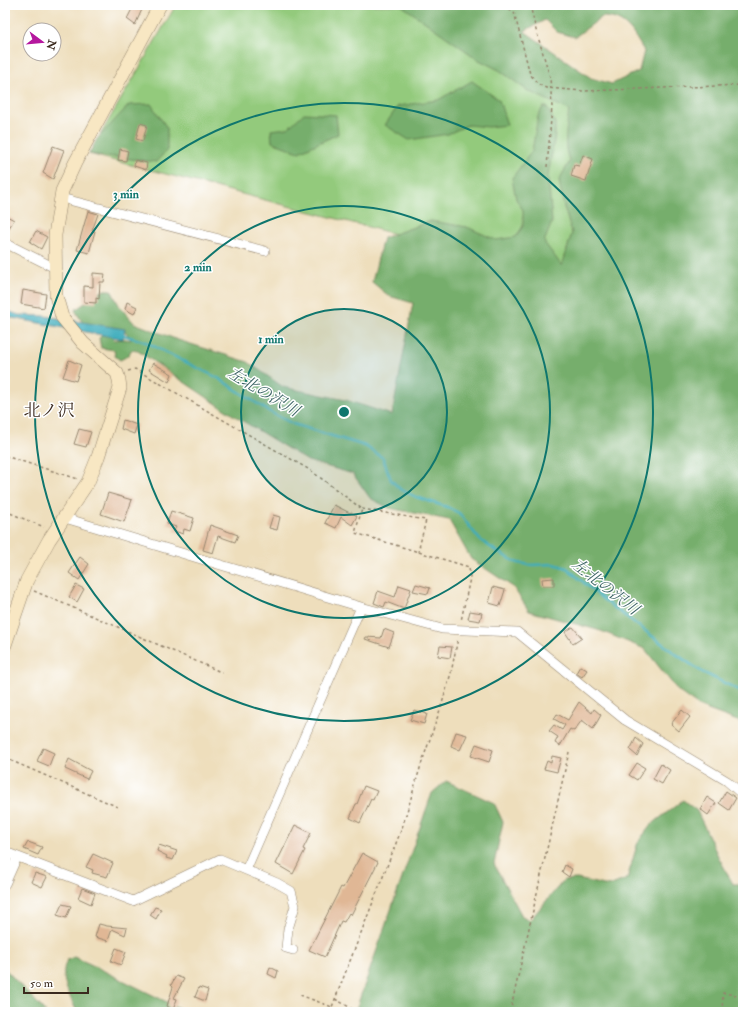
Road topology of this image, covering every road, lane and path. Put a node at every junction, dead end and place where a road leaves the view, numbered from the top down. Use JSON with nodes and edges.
{"nodes":[{"id":1,"x":160,"y":5,"type":"edge"},
{"id":2,"x":504,"y":5,"type":"edge"},
{"id":3,"x":530,"y":5,"type":"edge"},
{"id":4,"x":743,"y":85,"type":"edge"},
{"id":5,"x":550,"y":89,"type":"junction"},
{"id":6,"x":547,"y":167,"type":"dead end"},
{"id":7,"x":61,"y":198,"type":"junction"},
{"id":8,"x":5,"y":243,"type":"edge"},
{"id":9,"x":265,"y":251,"type":"dead end"},
{"id":10,"x":55,"y":268,"type":"junction"},
{"id":11,"x":117,"y":373,"type":"junction"},
{"id":12,"x":5,"y":456,"type":"edge"},
{"id":13,"x":88,"y":482,"type":"junction"},
{"id":14,"x":362,"y":509,"type":"junction"},
{"id":15,"x":5,"y":511,"type":"edge"},
{"id":16,"x":65,"y":518,"type":"junction"},
{"id":17,"x":55,"y":532,"type":"junction"},
{"id":18,"x":418,"y":552,"type":"junction"},
{"id":19,"x":24,"y":587,"type":"junction"},
{"id":20,"x":360,"y":607,"type":"junction"},
{"id":21,"x":459,"y":630,"type":"junction"},
{"id":22,"x":5,"y":645,"type":"edge"},
{"id":23,"x":224,"y":673,"type":"dead end"},
{"id":24,"x":569,"y":752,"type":"dead end"},
{"id":25,"x":5,"y":758,"type":"edge"},
{"id":26,"x":743,"y":795,"type":"edge"},
{"id":27,"x":118,"y":807,"type":"dead end"},
{"id":28,"x":5,"y":852,"type":"edge"},
{"id":29,"x":17,"y":857,"type":"junction"},
{"id":30,"x":246,"y":870,"type":"junction"},
{"id":31,"x":5,"y":884,"type":"edge"},
{"id":32,"x":293,"y":950,"type":"dead end"},
{"id":33,"x":300,"y":995,"type":"dead end"},
{"id":34,"x":743,"y":996,"type":"edge"},
{"id":35,"x":335,"y":1000,"type":"junction"},
{"id":36,"x":332,"y":1007,"type":"junction"},
{"id":37,"x":330,"y":1012,"type":"edge"},
{"id":38,"x":358,"y":1012,"type":"edge"},
{"id":39,"x":510,"y":1012,"type":"edge"},
{"id":40,"x":722,"y":1012,"type":"edge"}],
"edges":[{"from":1,"to":7,"type":"street"},
{"from":2,"to":5,"type":"path"},
{"from":3,"to":5,"type":"path"},
{"from":4,"to":5,"type":"path"},
{"from":5,"to":6,"type":"path"},
{"from":7,"to":9,"type":"street"},
{"from":7,"to":10,"type":"street"},
{"from":8,"to":10,"type":"street"},
{"from":10,"to":11,"type":"street"},
{"from":11,"to":13,"type":"street"},
{"from":11,"to":14,"type":"path"},
{"from":12,"to":13,"type":"path"},
{"from":13,"to":16,"type":"street"},
{"from":14,"to":18,"type":"path"},
{"from":14,"to":18,"type":"path"},
{"from":15,"to":17,"type":"path"},
{"from":16,"to":17,"type":"street"},
{"from":16,"to":20,"type":"street"},
{"from":17,"to":19,"type":"street"},
{"from":18,"to":21,"type":"path"},
{"from":19,"to":22,"type":"street"},
{"from":19,"to":23,"type":"path"},
{"from":20,"to":21,"type":"street"},
{"from":20,"to":30,"type":"street"},
{"from":21,"to":26,"type":"street"},
{"from":21,"to":35,"type":"path"},
{"from":24,"to":39,"type":"path"},
{"from":25,"to":27,"type":"path"},
{"from":28,"to":29,"type":"street"},
{"from":29,"to":30,"type":"street"},
{"from":29,"to":31,"type":"street"},
{"from":30,"to":32,"type":"street"},
{"from":33,"to":36,"type":"path"},
{"from":34,"to":40,"type":"path"},
{"from":35,"to":36,"type":"path"},
{"from":35,"to":38,"type":"path"},
{"from":36,"to":37,"type":"path"}]}
